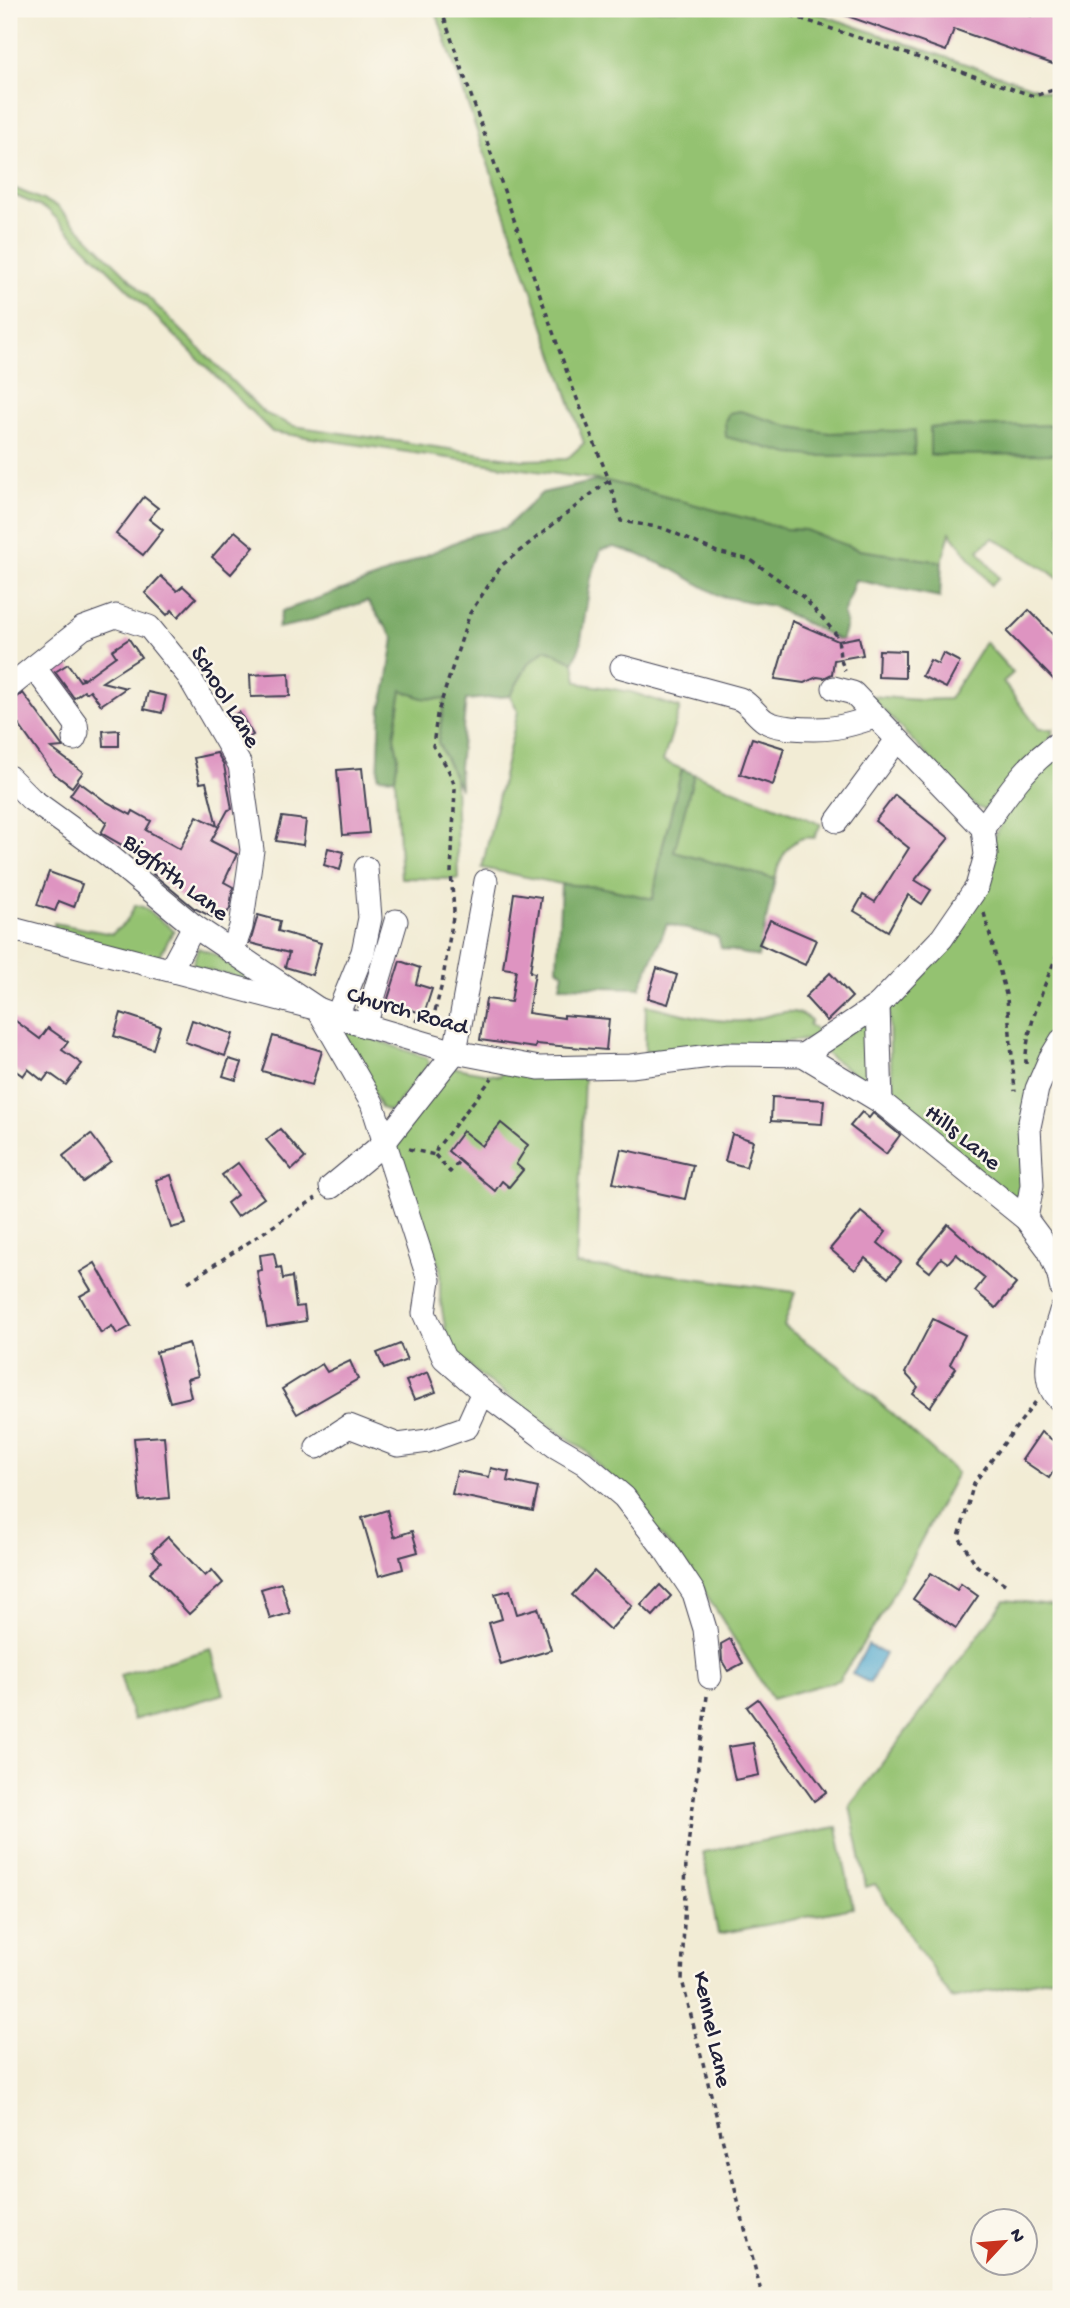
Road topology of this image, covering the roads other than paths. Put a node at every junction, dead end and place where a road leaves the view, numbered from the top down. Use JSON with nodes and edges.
{"nodes":[{"id":1,"x":34,"y":667,"type":"junction"},
{"id":2,"x":622,"y":667,"type":"dead end"},
{"id":3,"x":11,"y":682,"type":"edge"},
{"id":4,"x":843,"y":690,"type":"road end"},
{"id":5,"x":874,"y":717,"type":"junction"},
{"id":6,"x":74,"y":739,"type":"dead end"},
{"id":7,"x":897,"y":740,"type":"junction"},
{"id":8,"x":1061,"y":741,"type":"edge"},
{"id":9,"x":9,"y":777,"type":"edge"},
{"id":10,"x":836,"y":821,"type":"dead end"},
{"id":11,"x":983,"y":828,"type":"junction"},
{"id":12,"x":366,"y":868,"type":"dead end"},
{"id":13,"x":486,"y":881,"type":"dead end"},
{"id":14,"x":396,"y":921,"type":"dead end"},
{"id":15,"x":194,"y":926,"type":"junction"},
{"id":16,"x":9,"y":928,"type":"edge"},
{"id":17,"x":232,"y":952,"type":"junction"},
{"id":18,"x":171,"y":969,"type":"junction"},
{"id":19,"x":878,"y":1004,"type":"junction"},
{"id":20,"x":328,"y":1013,"type":"junction"},
{"id":21,"x":365,"y":1026,"type":"junction"},
{"id":22,"x":1061,"y":1041,"type":"edge"},
{"id":23,"x":455,"y":1052,"type":"junction"},
{"id":24,"x":803,"y":1055,"type":"junction"},
{"id":25,"x":881,"y":1102,"type":"junction"},
{"id":26,"x":383,"y":1144,"type":"junction"},
{"id":27,"x":331,"y":1187,"type":"road end"},
{"id":28,"x":1026,"y":1219,"type":"junction"},
{"id":29,"x":1055,"y":1252,"type":"edge"},
{"id":30,"x":1061,"y":1286,"type":"edge"},
{"id":31,"x":1061,"y":1311,"type":"edge"},
{"id":32,"x":1056,"y":1391,"type":"edge"},
{"id":33,"x":483,"y":1392,"type":"junction"},
{"id":34,"x":317,"y":1447,"type":"dead end"},
{"id":35,"x":710,"y":1677,"type":"road end"}],
"edges":[{"from":1,"to":3,"type":"street","name":"School Lane"},
{"from":1,"to":6,"type":"street"},
{"from":1,"to":17,"type":"street","name":"School Lane"},
{"from":2,"to":5,"type":"street"},
{"from":4,"to":5,"type":"street"},
{"from":5,"to":7,"type":"street"},
{"from":7,"to":10,"type":"street"},
{"from":7,"to":11,"type":"street"},
{"from":8,"to":11,"type":"street"},
{"from":9,"to":15,"type":"street","name":"Bigfrith Lane"},
{"from":11,"to":19,"type":"street"},
{"from":12,"to":20,"type":"street"},
{"from":13,"to":23,"type":"street"},
{"from":14,"to":21,"type":"street"},
{"from":15,"to":17,"type":"street","name":"Bigfrith Lane"},
{"from":15,"to":18,"type":"street"},
{"from":16,"to":18,"type":"street","name":"Church Road"},
{"from":17,"to":20,"type":"street","name":"Bigfrith Lane"},
{"from":18,"to":20,"type":"street","name":"Church Road"},
{"from":19,"to":24,"type":"street"},
{"from":19,"to":25,"type":"street"},
{"from":20,"to":21,"type":"street","name":"Church Road"},
{"from":20,"to":26,"type":"street"},
{"from":21,"to":23,"type":"street","name":"Church Road"},
{"from":22,"to":28,"type":"street"},
{"from":23,"to":24,"type":"street","name":"Church Road"},
{"from":23,"to":26,"type":"street"},
{"from":24,"to":25,"type":"street","name":"Hills Lane"},
{"from":25,"to":28,"type":"street","name":"Hills Lane"},
{"from":26,"to":27,"type":"street"},
{"from":26,"to":33,"type":"street"},
{"from":28,"to":29,"type":"street","name":"Hills Lane"},
{"from":29,"to":30,"type":"street","name":"Hills Lane"},
{"from":31,"to":32,"type":"street"},
{"from":33,"to":34,"type":"street"},
{"from":33,"to":35,"type":"street"}]}
